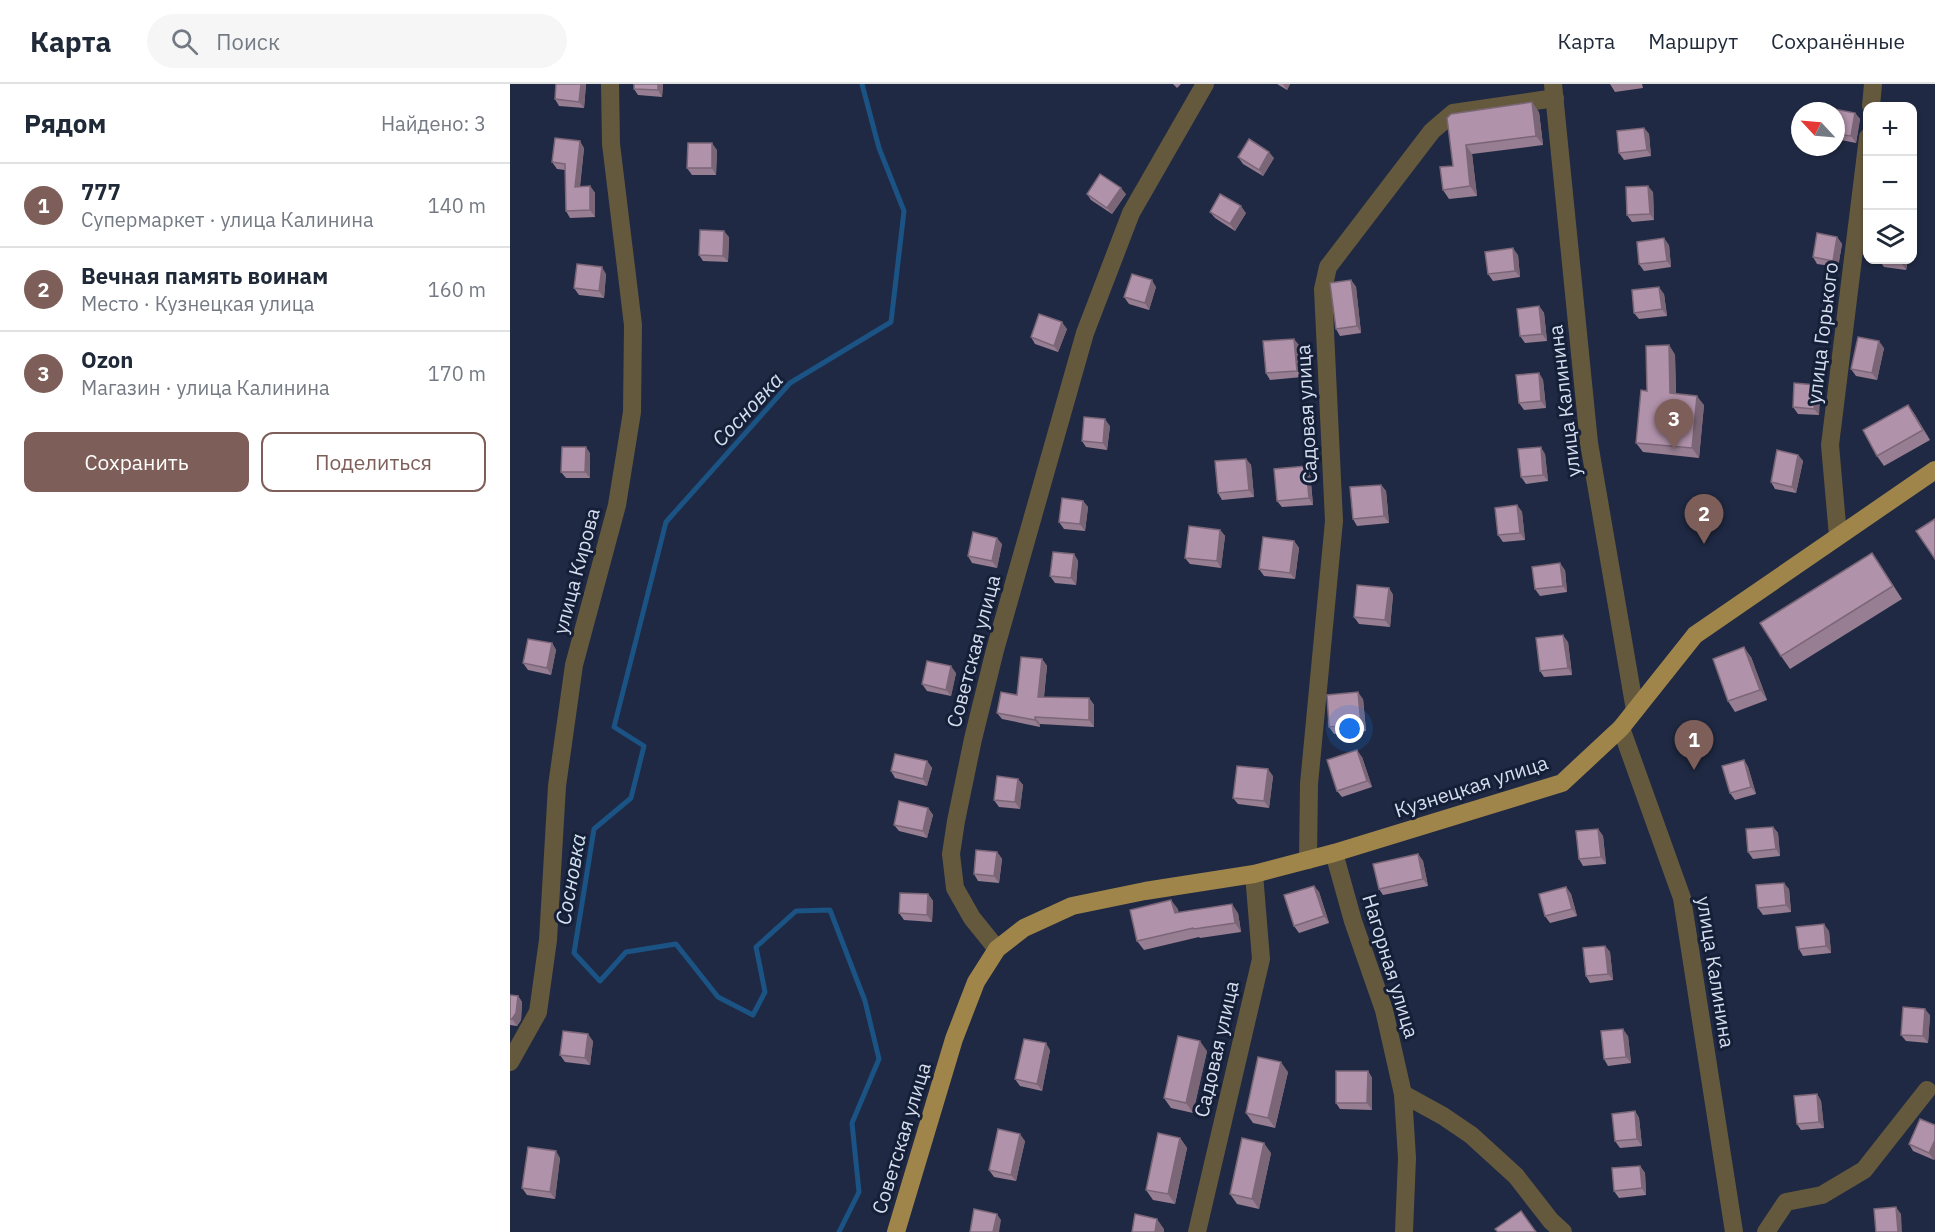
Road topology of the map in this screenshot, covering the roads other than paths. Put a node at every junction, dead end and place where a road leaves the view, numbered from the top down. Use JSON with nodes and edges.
{"nodes":[{"id":1,"x":610,"y":84,"type":"edge"},
{"id":2,"x":1205,"y":84,"type":"edge"},
{"id":3,"x":1873,"y":84,"type":"edge"},
{"id":4,"x":1554,"y":91,"type":"edge"},
{"id":5,"x":1871,"y":102,"type":"edge"},
{"id":6,"x":1866,"y":156,"type":"edge"},
{"id":7,"x":1935,"y":470,"type":"edge"},
{"id":8,"x":1838,"y":536,"type":"junction"},
{"id":9,"x":1635,"y":710,"type":"junction"},
{"id":10,"x":1621,"y":728,"type":"junction"},
{"id":11,"x":1334,"y":853,"type":"junction"},
{"id":12,"x":1308,"y":860,"type":"junction"},
{"id":13,"x":1254,"y":874,"type":"junction"},
{"id":14,"x":998,"y":949,"type":"junction"},
{"id":15,"x":510,"y":1062,"type":"edge"},
{"id":16,"x":1932,"y":1085,"type":"edge"},
{"id":17,"x":1403,"y":1094,"type":"junction"},
{"id":18,"x":896,"y":1232,"type":"edge"},
{"id":19,"x":1197,"y":1232,"type":"edge"},
{"id":20,"x":1404,"y":1232,"type":"edge"},
{"id":21,"x":1563,"y":1232,"type":"edge"},
{"id":22,"x":1734,"y":1232,"type":"edge"},
{"id":23,"x":1766,"y":1232,"type":"edge"}],
"edges":[{"from":1,"to":15,"type":"street","name":"улица Кирова"},
{"from":2,"to":14,"type":"street","name":"Советская улица"},
{"from":3,"to":5,"type":"street"},
{"from":4,"to":9,"type":"street","name":"улица Калинина"},
{"from":4,"to":12,"type":"street","name":"Садовая улица"},
{"from":6,"to":8,"type":"street","name":"улица Горького"},
{"from":7,"to":8,"type":"main road","name":"Кузнецкая улица"},
{"from":8,"to":9,"type":"main road","name":"Кузнецкая улица"},
{"from":9,"to":10,"type":"main road","name":"Кузнецкая улица"},
{"from":10,"to":11,"type":"main road","name":"Кузнецкая улица"},
{"from":10,"to":22,"type":"street","name":"улица Калинина"},
{"from":11,"to":12,"type":"main road","name":"Кузнецкая улица"},
{"from":11,"to":17,"type":"street","name":"Нагорная улица"},
{"from":12,"to":13,"type":"main road","name":"Кузнецкая улица"},
{"from":13,"to":14,"type":"main road","name":"Кузнецкая улица"},
{"from":13,"to":19,"type":"street","name":"Садовая улица"},
{"from":14,"to":18,"type":"main road","name":"Советская улица"},
{"from":16,"to":23,"type":"street"},
{"from":17,"to":20,"type":"street","name":"Нагорная улица"},
{"from":17,"to":21,"type":"street"}]}
